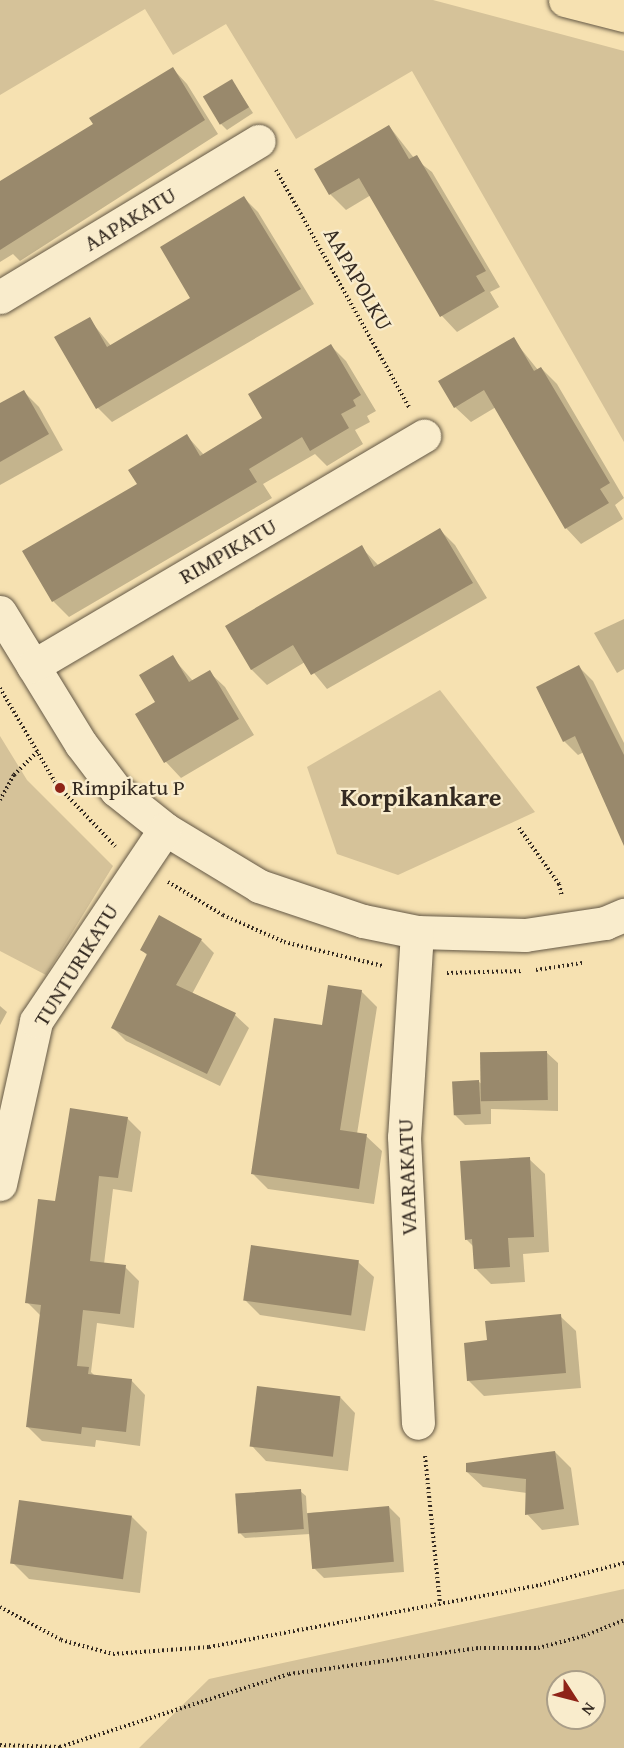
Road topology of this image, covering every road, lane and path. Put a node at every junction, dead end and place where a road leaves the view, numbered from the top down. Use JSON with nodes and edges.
{"nodes":[{"id":1,"x":565,"y":0,"type":"edge"},
{"id":2,"x":624,"y":15,"type":"edge"},
{"id":3,"x":260,"y":141,"type":"joint"},
{"id":4,"x":0,"y":297,"type":"edge"},
{"id":5,"x":424,"y":436,"type":"joint"},
{"id":6,"x":0,"y":612,"type":"edge"},
{"id":7,"x":33,"y":666,"type":"junction"},
{"id":8,"x":37,"y":752,"type":"dead end"},
{"id":9,"x":0,"y":800,"type":"edge"},
{"id":10,"x":519,"y":828,"type":"dead end"},
{"id":11,"x":165,"y":829,"type":"junction"},
{"id":12,"x":624,"y":915,"type":"edge"},
{"id":13,"x":571,"y":928,"type":"junction"},
{"id":14,"x":417,"y":932,"type":"junction"},
{"id":15,"x":579,"y":964,"type":"dead end"},
{"id":16,"x":0,"y":1184,"type":"edge"},
{"id":17,"x":418,"y":1423,"type":"joint"},
{"id":18,"x":624,"y":1563,"type":"edge"},
{"id":19,"x":440,"y":1604,"type":"junction"},
{"id":20,"x":0,"y":1607,"type":"edge"},
{"id":21,"x":624,"y":1620,"type":"edge"},
{"id":22,"x":0,"y":1745,"type":"edge"}],
"edges":[{"from":1,"to":2,"type":"main road"},
{"from":3,"to":4,"type":"street","name":"AAPAKATU"},
{"from":3,"to":5,"type":"path","name":"AAPAPOLKU"},
{"from":5,"to":7,"type":"street","name":"RIMPIKATU"},
{"from":6,"to":7,"type":"street"},
{"from":7,"to":11,"type":"street"},
{"from":8,"to":9,"type":"path"},
{"from":10,"to":13,"type":"path"},
{"from":11,"to":14,"type":"street"},
{"from":11,"to":16,"type":"street","name":"TUNTURIKATU"},
{"from":12,"to":13,"type":"street"},
{"from":13,"to":14,"type":"street"},
{"from":13,"to":15,"type":"path"},
{"from":14,"to":17,"type":"street","name":"VAARAKATU"},
{"from":17,"to":19,"type":"path"},
{"from":18,"to":19,"type":"path"},
{"from":19,"to":20,"type":"path"},
{"from":21,"to":22,"type":"path"}]}
